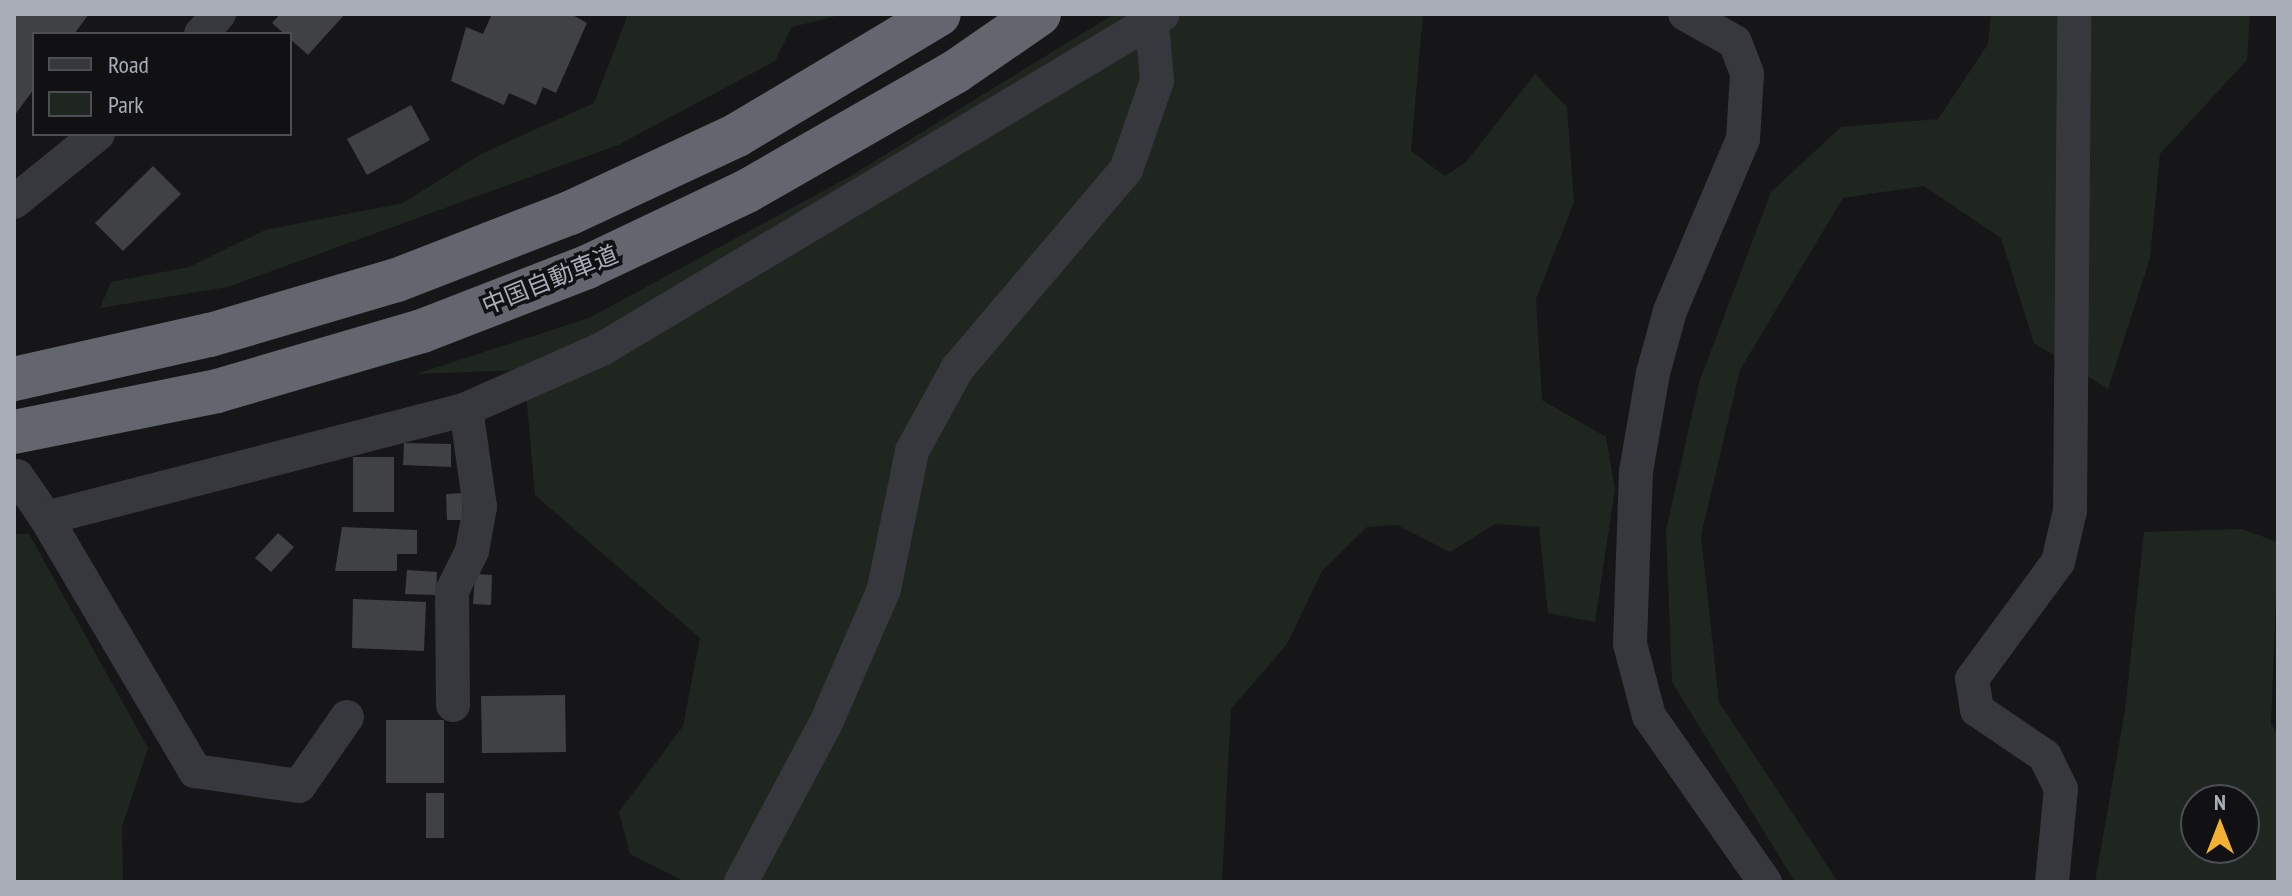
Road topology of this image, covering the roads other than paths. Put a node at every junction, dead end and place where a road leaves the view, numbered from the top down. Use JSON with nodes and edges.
{"nodes":[{"id":1,"x":219,"y":14,"type":"edge"},
{"id":2,"x":939,"y":14,"type":"edge"},
{"id":3,"x":1039,"y":14,"type":"edge"},
{"id":4,"x":1685,"y":14,"type":"edge"},
{"id":5,"x":2074,"y":14,"type":"edge"},
{"id":6,"x":1158,"y":19,"type":"edge"},
{"id":7,"x":203,"y":32,"type":"edge"},
{"id":8,"x":96,"y":136,"type":"edge"},
{"id":9,"x":14,"y":202,"type":"edge"},
{"id":10,"x":14,"y":379,"type":"edge"},
{"id":11,"x":466,"y":409,"type":"junction"},
{"id":12,"x":14,"y":432,"type":"edge"},
{"id":13,"x":17,"y":476,"type":"dead end"},
{"id":14,"x":46,"y":518,"type":"junction"},
{"id":15,"x":453,"y":705,"type":"dead end"},
{"id":16,"x":347,"y":717,"type":"dead end"},
{"id":17,"x":741,"y":882,"type":"edge"},
{"id":18,"x":1765,"y":882,"type":"edge"},
{"id":19,"x":2052,"y":882,"type":"edge"}],
"edges":[{"from":1,"to":7,"type":"street"},
{"from":2,"to":10,"type":"highway"},
{"from":3,"to":12,"type":"highway","name":"中国自動車道"},
{"from":4,"to":18,"type":"street"},
{"from":5,"to":19,"type":"street"},
{"from":6,"to":11,"type":"street"},
{"from":6,"to":17,"type":"street"},
{"from":8,"to":9,"type":"street"},
{"from":11,"to":14,"type":"street"},
{"from":11,"to":15,"type":"street"},
{"from":13,"to":14,"type":"street"},
{"from":14,"to":16,"type":"street"}]}
